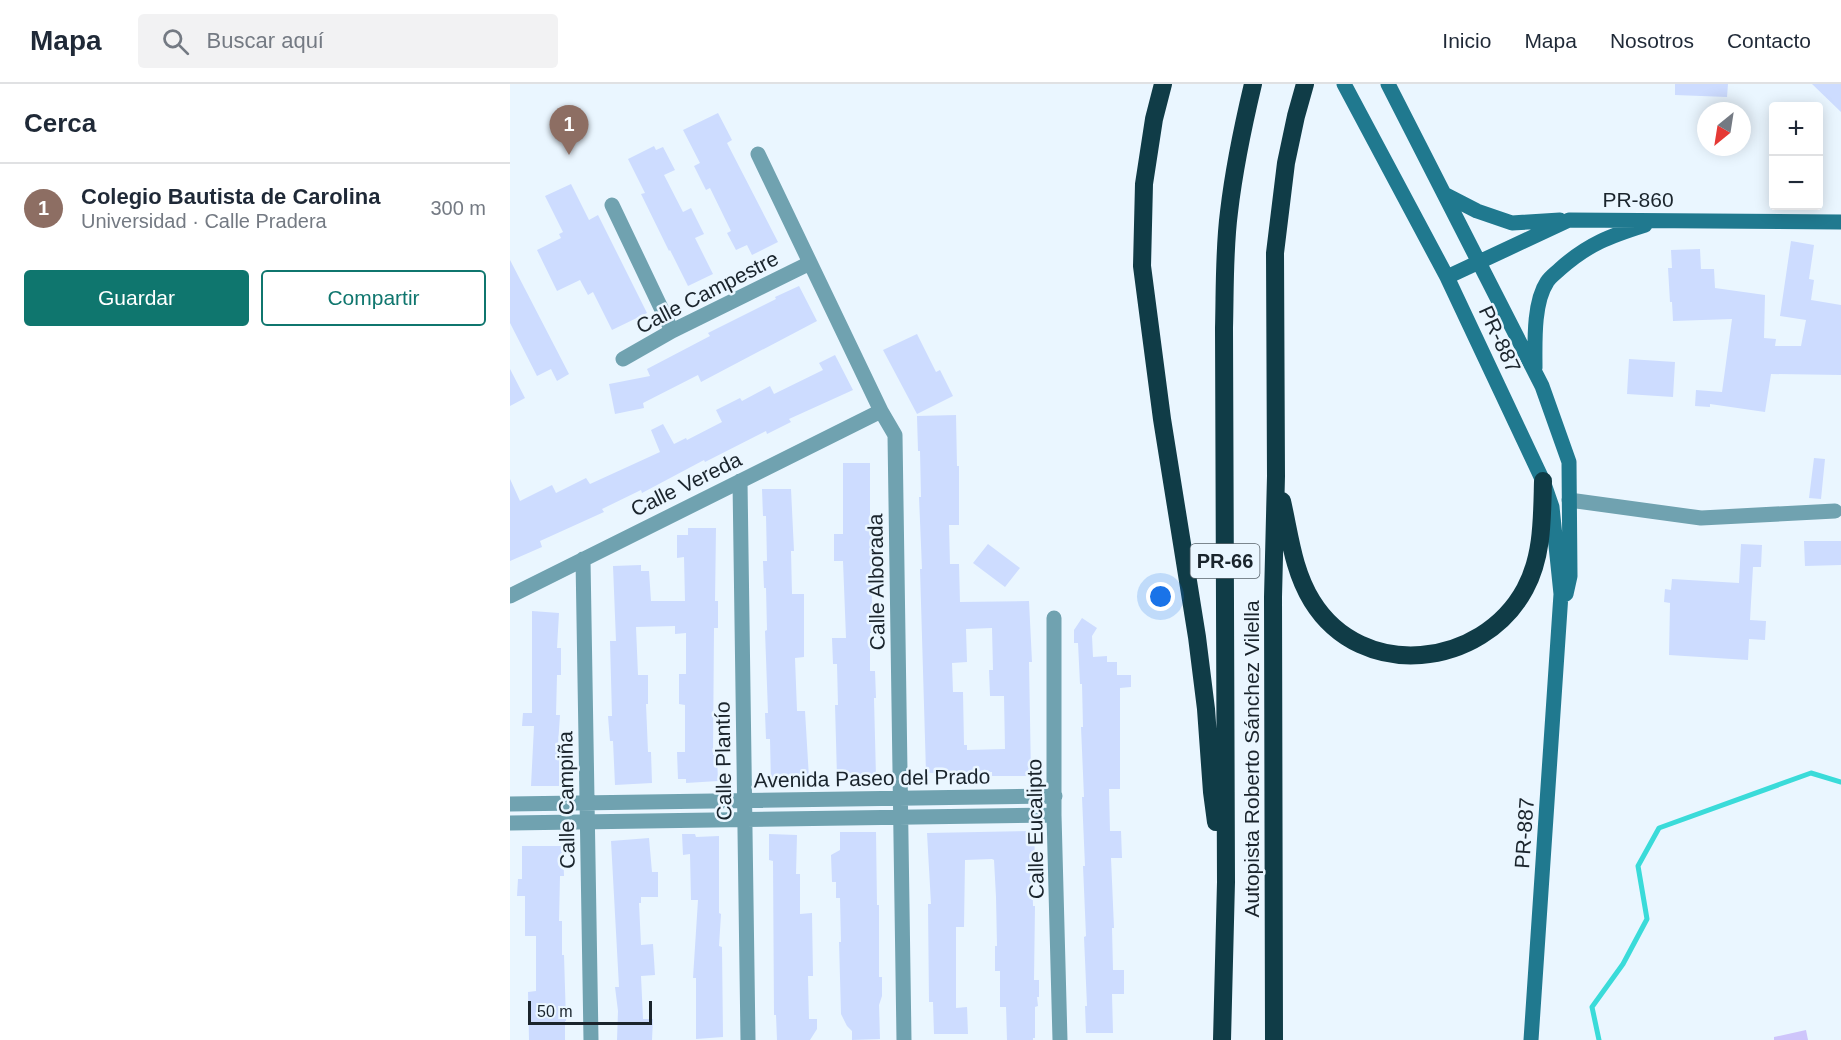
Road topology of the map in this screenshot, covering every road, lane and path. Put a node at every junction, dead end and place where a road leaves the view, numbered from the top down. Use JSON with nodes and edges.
{"nodes":[{"id":1,"x":1163,"y":84,"type":"edge"},
{"id":2,"x":1253,"y":84,"type":"edge"},
{"id":3,"x":1305,"y":84,"type":"edge"},
{"id":4,"x":1344,"y":84,"type":"edge"},
{"id":5,"x":1388,"y":84,"type":"edge"},
{"id":6,"x":758,"y":154,"type":"dead end"},
{"id":7,"x":1444,"y":194,"type":"junction"},
{"id":8,"x":612,"y":205,"type":"dead end"},
{"id":9,"x":1569,"y":220,"type":"junction"},
{"id":10,"x":1659,"y":220,"type":"junction"},
{"id":11,"x":1841,"y":222,"type":"edge"},
{"id":12,"x":1479,"y":262,"type":"junction"},
{"id":13,"x":810,"y":263,"type":"junction"},
{"id":14,"x":1447,"y":277,"type":"junction"},
{"id":15,"x":672,"y":331,"type":"junction"},
{"id":16,"x":623,"y":359,"type":"dead end"},
{"id":17,"x":1535,"y":372,"type":"junction"},
{"id":18,"x":881,"y":411,"type":"junction"},
{"id":19,"x":1276,"y":476,"type":"junction"},
{"id":20,"x":1543,"y":481,"type":"junction"},
{"id":21,"x":740,"y":482,"type":"junction"},
{"id":22,"x":1569,"y":500,"type":"junction"},
{"id":23,"x":1835,"y":511,"type":"dead end"},
{"id":24,"x":583,"y":559,"type":"junction"},
{"id":25,"x":510,"y":596,"type":"edge"},
{"id":26,"x":1054,"y":618,"type":"dead end"},
{"id":27,"x":1559,"y":629,"type":"junction"},
{"id":28,"x":1055,"y":796,"type":"junction"},
{"id":29,"x":901,"y":799,"type":"junction"},
{"id":30,"x":744,"y":801,"type":"junction"},
{"id":31,"x":510,"y":804,"type":"edge"},
{"id":32,"x":587,"y":804,"type":"junction"},
{"id":33,"x":1054,"y":815,"type":"junction"},
{"id":34,"x":901,"y":817,"type":"junction"},
{"id":35,"x":745,"y":820,"type":"junction"},
{"id":36,"x":510,"y":823,"type":"edge"},
{"id":37,"x":587,"y":823,"type":"junction"},
{"id":38,"x":1226,"y":882,"type":"junction"},
{"id":39,"x":591,"y":1040,"type":"edge"},
{"id":40,"x":748,"y":1040,"type":"edge"},
{"id":41,"x":904,"y":1040,"type":"edge"},
{"id":42,"x":1060,"y":1040,"type":"edge"},
{"id":43,"x":1222,"y":1040,"type":"edge"},
{"id":44,"x":1274,"y":1040,"type":"edge"},
{"id":45,"x":1531,"y":1040,"type":"edge"}],
"edges":[{"from":1,"to":38,"type":"highway"},
{"from":2,"to":38,"type":"highway","name":"Autopista Roberto Sánchez Vilella","number":"PR-66"},
{"from":3,"to":19,"type":"highway","name":"Autopista Roberto Sánchez Vilella","number":"PR-66"},
{"from":4,"to":14,"type":"street","name":"PR-887"},
{"from":5,"to":7,"type":"street","name":"PR-887"},
{"from":6,"to":13,"type":"street","name":"Calle Alborada"},
{"from":7,"to":9,"type":"street"},
{"from":7,"to":12,"type":"street","name":"PR-887"},
{"from":8,"to":15,"type":"street"},
{"from":9,"to":10,"type":"street","name":"PR-860","number":"PR-860"},
{"from":9,"to":12,"type":"street","name":"PR-860","number":"PR-860"},
{"from":10,"to":11,"type":"street","name":"PR-860","number":"PR-860"},
{"from":10,"to":17,"type":"street"},
{"from":12,"to":14,"type":"street","name":"PR-860","number":"PR-860"},
{"from":12,"to":17,"type":"street","name":"PR-887"},
{"from":13,"to":15,"type":"street","name":"Calle Campestre"},
{"from":13,"to":18,"type":"street","name":"Calle Alborada"},
{"from":14,"to":20,"type":"street","name":"PR-887"},
{"from":15,"to":16,"type":"street","name":"Calle Campestre"},
{"from":17,"to":22,"type":"street","name":"PR-887"},
{"from":18,"to":21,"type":"street","name":"Calle Vereda"},
{"from":18,"to":29,"type":"street","name":"Calle Alborada"},
{"from":19,"to":20,"type":"highway"},
{"from":19,"to":44,"type":"highway","name":"Autopista Roberto Sánchez Vilella","number":"PR-66"},
{"from":20,"to":27,"type":"street","name":"PR-887"},
{"from":21,"to":24,"type":"street","name":"Calle Vereda"},
{"from":21,"to":30,"type":"street","name":"Calle Plantío"},
{"from":22,"to":23,"type":"street"},
{"from":22,"to":27,"type":"street","name":"PR-887"},
{"from":24,"to":25,"type":"street","name":"Calle Vereda"},
{"from":24,"to":32,"type":"street","name":"Calle Campiña"},
{"from":26,"to":28,"type":"street","name":"Calle Eucalipto"},
{"from":27,"to":45,"type":"street","name":"PR-887"},
{"from":28,"to":29,"type":"street","name":"Avenida Paseo del Prado"},
{"from":28,"to":33,"type":"street","name":"Calle Eucalipto"},
{"from":29,"to":30,"type":"street","name":"Avenida Paseo del Prado"},
{"from":29,"to":34,"type":"street","name":"Calle Alborada"},
{"from":30,"to":32,"type":"street","name":"Avenida Paseo del Prado"},
{"from":30,"to":35,"type":"street","name":"Calle Plantío"},
{"from":31,"to":32,"type":"street","name":"Avenida Paseo del Prado"},
{"from":32,"to":37,"type":"street","name":"Calle Campiña"},
{"from":33,"to":34,"type":"street","name":"Avenida Paseo del Prado"},
{"from":33,"to":42,"type":"street","name":"Calle Eucalipto"},
{"from":34,"to":35,"type":"street","name":"Avenida Paseo del Prado"},
{"from":34,"to":41,"type":"street","name":"Calle Alborada"},
{"from":35,"to":37,"type":"street","name":"Avenida Paseo del Prado"},
{"from":35,"to":40,"type":"street","name":"Calle Plantío"},
{"from":36,"to":37,"type":"street","name":"Avenida Paseo del Prado"},
{"from":37,"to":39,"type":"street","name":"Calle Campiña"},
{"from":38,"to":43,"type":"highway","name":"Autopista Roberto Sánchez Vilella","number":"PR-66"}]}
